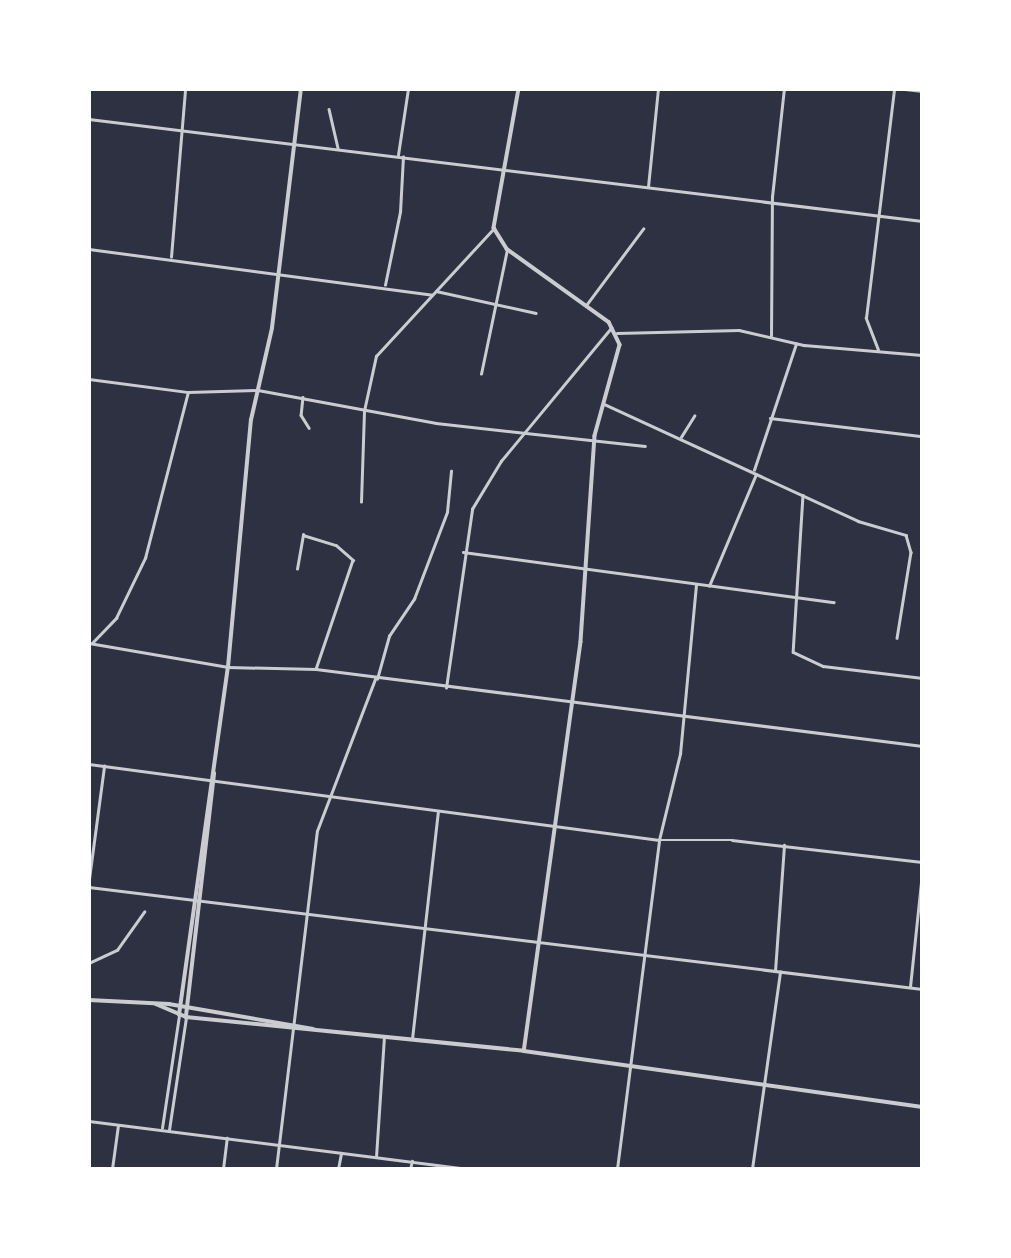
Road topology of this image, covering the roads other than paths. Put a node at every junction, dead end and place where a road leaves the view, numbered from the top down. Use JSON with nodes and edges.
{"nodes":[{"id":1,"x":185,"y":89,"type":"edge"},
{"id":2,"x":301,"y":89,"type":"edge"},
{"id":3,"x":408,"y":89,"type":"edge"},
{"id":4,"x":519,"y":89,"type":"edge"},
{"id":5,"x":658,"y":89,"type":"edge"},
{"id":6,"x":783,"y":89,"type":"edge"},
{"id":7,"x":894,"y":89,"type":"edge"},
{"id":8,"x":905,"y":89,"type":"edge"},
{"id":9,"x":922,"y":91,"type":"edge"},
{"id":10,"x":329,"y":109,"type":"dead end"},
{"id":11,"x":89,"y":119,"type":"edge"},
{"id":12,"x":180,"y":131,"type":"junction"},
{"id":13,"x":291,"y":143,"type":"junction"},
{"id":14,"x":338,"y":148,"type":"junction"},
{"id":15,"x":400,"y":156,"type":"junction"},
{"id":16,"x":505,"y":169,"type":"junction"},
{"id":17,"x":648,"y":188,"type":"junction"},
{"id":18,"x":772,"y":204,"type":"junction"},
{"id":19,"x":880,"y":216,"type":"junction"},
{"id":20,"x":922,"y":221,"type":"edge"},
{"id":21,"x":494,"y":228,"type":"junction"},
{"id":22,"x":643,"y":229,"type":"dead end"},
{"id":23,"x":89,"y":249,"type":"edge"},
{"id":24,"x":507,"y":249,"type":"junction"},
{"id":25,"x":171,"y":257,"type":"junction"},
{"id":26,"x":277,"y":274,"type":"junction"},
{"id":27,"x":385,"y":286,"type":"junction"},
{"id":28,"x":436,"y":290,"type":"junction"},
{"id":29,"x":432,"y":295,"type":"junction"},
{"id":30,"x":493,"y":304,"type":"junction"},
{"id":31,"x":587,"y":304,"type":"junction"},
{"id":32,"x":536,"y":313,"type":"dead end"},
{"id":33,"x":612,"y":325,"type":"junction"},
{"id":34,"x":617,"y":333,"type":"junction"},
{"id":35,"x":771,"y":335,"type":"junction"},
{"id":36,"x":796,"y":344,"type":"junction"},
{"id":37,"x":878,"y":350,"type":"junction"},
{"id":38,"x":922,"y":355,"type":"edge"},
{"id":39,"x":481,"y":373,"type":"dead end"},
{"id":40,"x":89,"y":379,"type":"edge"},
{"id":41,"x":258,"y":390,"type":"junction"},
{"id":42,"x":188,"y":392,"type":"junction"},
{"id":43,"x":303,"y":397,"type":"junction"},
{"id":44,"x":604,"y":404,"type":"junction"},
{"id":45,"x":364,"y":411,"type":"junction"},
{"id":46,"x":694,"y":416,"type":"dead end"},
{"id":47,"x":770,"y":418,"type":"junction"},
{"id":48,"x":309,"y":428,"type":"dead end"},
{"id":49,"x":527,"y":431,"type":"junction"},
{"id":50,"x":595,"y":436,"type":"junction"},
{"id":51,"x":922,"y":436,"type":"edge"},
{"id":52,"x":681,"y":437,"type":"junction"},
{"id":53,"x":645,"y":446,"type":"dead end"},
{"id":54,"x":451,"y":471,"type":"dead end"},
{"id":55,"x":755,"y":472,"type":"junction"},
{"id":56,"x":803,"y":495,"type":"junction"},
{"id":57,"x":361,"y":502,"type":"dead end"},
{"id":58,"x":463,"y":552,"type":"junction"},
{"id":59,"x":585,"y":567,"type":"junction"},
{"id":60,"x":297,"y":569,"type":"dead end"},
{"id":61,"x":696,"y":585,"type":"junction"},
{"id":62,"x":708,"y":587,"type":"junction"},
{"id":63,"x":793,"y":596,"type":"junction"},
{"id":64,"x":834,"y":602,"type":"dead end"},
{"id":65,"x":897,"y":638,"type":"dead end"},
{"id":66,"x":91,"y":643,"type":"edge"},
{"id":67,"x":228,"y":667,"type":"junction"},
{"id":68,"x":316,"y":669,"type":"junction"},
{"id":69,"x":922,"y":678,"type":"edge"},
{"id":70,"x":376,"y":679,"type":"junction"},
{"id":71,"x":446,"y":688,"type":"junction"},
{"id":72,"x":574,"y":701,"type":"junction"},
{"id":73,"x":684,"y":712,"type":"junction"},
{"id":74,"x":922,"y":746,"type":"edge"},
{"id":75,"x":89,"y":764,"type":"edge"},
{"id":76,"x":104,"y":766,"type":"junction"},
{"id":77,"x":214,"y":772,"type":"junction"},
{"id":78,"x":209,"y":781,"type":"junction"},
{"id":79,"x":216,"y":783,"type":"junction"},
{"id":80,"x":326,"y":796,"type":"junction"},
{"id":81,"x":438,"y":811,"type":"junction"},
{"id":82,"x":555,"y":825,"type":"junction"},
{"id":83,"x":202,"y":837,"type":"junction"},
{"id":84,"x":208,"y":838,"type":"junction"},
{"id":85,"x":659,"y":840,"type":"junction"},
{"id":86,"x":784,"y":845,"type":"junction"},
{"id":87,"x":922,"y":862,"type":"edge"},
{"id":88,"x":922,"y":872,"type":"edge"},
{"id":89,"x":89,"y":879,"type":"edge"},
{"id":90,"x":89,"y":887,"type":"edge"},
{"id":91,"x":194,"y":900,"type":"junction"},
{"id":92,"x":200,"y":900,"type":"junction"},
{"id":93,"x":144,"y":912,"type":"dead end"},
{"id":94,"x":307,"y":912,"type":"junction"},
{"id":95,"x":424,"y":926,"type":"junction"},
{"id":96,"x":538,"y":941,"type":"junction"},
{"id":97,"x":647,"y":958,"type":"junction"},
{"id":98,"x":89,"y":963,"type":"edge"},
{"id":99,"x":775,"y":971,"type":"junction"},
{"id":100,"x":780,"y":972,"type":"junction"},
{"id":101,"x":910,"y":987,"type":"junction"},
{"id":102,"x":922,"y":989,"type":"edge"},
{"id":103,"x":89,"y":1000,"type":"edge"},
{"id":104,"x":156,"y":1004,"type":"junction"},
{"id":105,"x":180,"y":1006,"type":"junction"},
{"id":106,"x":187,"y":1007,"type":"junction"},
{"id":107,"x":179,"y":1015,"type":"junction"},
{"id":108,"x":241,"y":1015,"type":"junction"},
{"id":109,"x":186,"y":1017,"type":"junction"},
{"id":110,"x":295,"y":1022,"type":"junction"},
{"id":111,"x":239,"y":1023,"type":"junction"},
{"id":112,"x":294,"y":1029,"type":"junction"},
{"id":113,"x":318,"y":1030,"type":"junction"},
{"id":114,"x":384,"y":1037,"type":"junction"},
{"id":115,"x":412,"y":1039,"type":"junction"},
{"id":116,"x":524,"y":1051,"type":"junction"},
{"id":117,"x":627,"y":1065,"type":"junction"},
{"id":118,"x":764,"y":1090,"type":"junction"},
{"id":119,"x":922,"y":1107,"type":"edge"},
{"id":120,"x":89,"y":1121,"type":"edge"},
{"id":121,"x":118,"y":1125,"type":"junction"},
{"id":122,"x":162,"y":1128,"type":"junction"},
{"id":123,"x":169,"y":1130,"type":"junction"},
{"id":124,"x":227,"y":1138,"type":"junction"},
{"id":125,"x":279,"y":1145,"type":"junction"},
{"id":126,"x":341,"y":1153,"type":"junction"},
{"id":127,"x":376,"y":1157,"type":"junction"},
{"id":128,"x":412,"y":1161,"type":"junction"},
{"id":129,"x":112,"y":1169,"type":"edge"},
{"id":130,"x":223,"y":1169,"type":"edge"},
{"id":131,"x":276,"y":1169,"type":"edge"},
{"id":132,"x":338,"y":1169,"type":"edge"},
{"id":133,"x":410,"y":1169,"type":"edge"},
{"id":134,"x":470,"y":1169,"type":"edge"},
{"id":135,"x":618,"y":1169,"type":"edge"},
{"id":136,"x":752,"y":1169,"type":"edge"}],
"edges":[{"from":1,"to":12,"type":"street"},
{"from":2,"to":13,"type":"street"},
{"from":3,"to":15,"type":"street"},
{"from":4,"to":16,"type":"street"},
{"from":5,"to":17,"type":"street"},
{"from":6,"to":18,"type":"street"},
{"from":7,"to":19,"type":"street"},
{"from":8,"to":9,"type":"street"},
{"from":10,"to":14,"type":"street"},
{"from":11,"to":12,"type":"street"},
{"from":12,"to":13,"type":"street"},
{"from":12,"to":25,"type":"street"},
{"from":13,"to":14,"type":"street"},
{"from":13,"to":26,"type":"street"},
{"from":14,"to":15,"type":"street"},
{"from":15,"to":16,"type":"street"},
{"from":15,"to":27,"type":"street"},
{"from":16,"to":17,"type":"street"},
{"from":16,"to":21,"type":"street"},
{"from":17,"to":18,"type":"street"},
{"from":18,"to":19,"type":"street"},
{"from":18,"to":35,"type":"street"},
{"from":19,"to":20,"type":"street"},
{"from":19,"to":37,"type":"street"},
{"from":21,"to":24,"type":"street"},
{"from":21,"to":28,"type":"street"},
{"from":22,"to":31,"type":"street"},
{"from":23,"to":25,"type":"street"},
{"from":24,"to":30,"type":"street"},
{"from":24,"to":31,"type":"street"},
{"from":25,"to":26,"type":"street"},
{"from":26,"to":27,"type":"street"},
{"from":26,"to":41,"type":"street"},
{"from":27,"to":29,"type":"street"},
{"from":28,"to":29,"type":"street"},
{"from":28,"to":30,"type":"street"},
{"from":29,"to":45,"type":"street"},
{"from":30,"to":32,"type":"street"},
{"from":30,"to":39,"type":"street"},
{"from":31,"to":33,"type":"street"},
{"from":33,"to":34,"type":"street"},
{"from":33,"to":49,"type":"street"},
{"from":34,"to":35,"type":"street"},
{"from":34,"to":44,"type":"street"},
{"from":35,"to":36,"type":"street"},
{"from":36,"to":37,"type":"street"},
{"from":36,"to":47,"type":"street"},
{"from":37,"to":38,"type":"street"},
{"from":40,"to":42,"type":"street"},
{"from":41,"to":42,"type":"street"},
{"from":41,"to":43,"type":"street"},
{"from":41,"to":67,"type":"street"},
{"from":42,"to":66,"type":"street"},
{"from":43,"to":45,"type":"street"},
{"from":43,"to":48,"type":"street"},
{"from":44,"to":50,"type":"street"},
{"from":44,"to":52,"type":"street"},
{"from":45,"to":49,"type":"street"},
{"from":45,"to":57,"type":"street"},
{"from":46,"to":52,"type":"street"},
{"from":47,"to":51,"type":"street"},
{"from":47,"to":55,"type":"street"},
{"from":49,"to":50,"type":"street"},
{"from":49,"to":58,"type":"street"},
{"from":50,"to":53,"type":"street"},
{"from":50,"to":59,"type":"street"},
{"from":52,"to":55,"type":"street"},
{"from":54,"to":70,"type":"street"},
{"from":55,"to":56,"type":"street"},
{"from":55,"to":62,"type":"street"},
{"from":56,"to":63,"type":"street"},
{"from":56,"to":65,"type":"street"},
{"from":58,"to":59,"type":"street"},
{"from":58,"to":71,"type":"street"},
{"from":59,"to":61,"type":"street"},
{"from":59,"to":72,"type":"street"},
{"from":60,"to":68,"type":"street"},
{"from":61,"to":62,"type":"street"},
{"from":61,"to":73,"type":"street"},
{"from":62,"to":63,"type":"street"},
{"from":63,"to":64,"type":"street"},
{"from":63,"to":69,"type":"street"},
{"from":66,"to":67,"type":"street"},
{"from":67,"to":68,"type":"street"},
{"from":67,"to":77,"type":"street"},
{"from":68,"to":70,"type":"street"},
{"from":70,"to":71,"type":"street"},
{"from":70,"to":80,"type":"street"},
{"from":71,"to":72,"type":"street"},
{"from":72,"to":73,"type":"street"},
{"from":72,"to":82,"type":"street"},
{"from":73,"to":74,"type":"street"},
{"from":73,"to":85,"type":"street"},
{"from":75,"to":76,"type":"street"},
{"from":76,"to":78,"type":"street"},
{"from":76,"to":89,"type":"street"},
{"from":77,"to":78,"type":"street"},
{"from":77,"to":79,"type":"street"},
{"from":78,"to":79,"type":"street"},
{"from":78,"to":83,"type":"street"},
{"from":79,"to":80,"type":"street"},
{"from":79,"to":84,"type":"street"},
{"from":80,"to":81,"type":"street"},
{"from":80,"to":94,"type":"street"},
{"from":81,"to":82,"type":"street"},
{"from":81,"to":95,"type":"street"},
{"from":82,"to":85,"type":"street"},
{"from":82,"to":96,"type":"street"},
{"from":83,"to":84,"type":"street"},
{"from":83,"to":91,"type":"street"},
{"from":84,"to":92,"type":"street"},
{"from":85,"to":86,"type":"street"},
{"from":85,"to":97,"type":"street"},
{"from":86,"to":87,"type":"street"},
{"from":86,"to":99,"type":"street"},
{"from":88,"to":101,"type":"street"},
{"from":90,"to":91,"type":"street"},
{"from":91,"to":92,"type":"street"},
{"from":91,"to":105,"type":"street"},
{"from":92,"to":94,"type":"street"},
{"from":92,"to":106,"type":"street"},
{"from":93,"to":98,"type":"street"},
{"from":94,"to":95,"type":"street"},
{"from":94,"to":110,"type":"street"},
{"from":95,"to":96,"type":"street"},
{"from":95,"to":115,"type":"street"},
{"from":96,"to":97,"type":"street"},
{"from":96,"to":116,"type":"street"},
{"from":97,"to":99,"type":"street"},
{"from":97,"to":117,"type":"street"},
{"from":99,"to":100,"type":"street"},
{"from":100,"to":101,"type":"street"},
{"from":100,"to":118,"type":"street"},
{"from":101,"to":102,"type":"street"},
{"from":103,"to":104,"type":"street"},
{"from":104,"to":105,"type":"street"},
{"from":104,"to":107,"type":"street"},
{"from":105,"to":106,"type":"street"},
{"from":105,"to":107,"type":"street"},
{"from":106,"to":108,"type":"street"},
{"from":106,"to":109,"type":"street"},
{"from":107,"to":109,"type":"street"},
{"from":107,"to":122,"type":"street"},
{"from":108,"to":110,"type":"street"},
{"from":108,"to":111,"type":"street"},
{"from":109,"to":111,"type":"street"},
{"from":109,"to":123,"type":"street"},
{"from":110,"to":112,"type":"street"},
{"from":110,"to":113,"type":"street"},
{"from":111,"to":112,"type":"street"},
{"from":112,"to":113,"type":"street"},
{"from":112,"to":125,"type":"street"},
{"from":113,"to":114,"type":"street"},
{"from":114,"to":115,"type":"street"},
{"from":114,"to":127,"type":"street"},
{"from":115,"to":116,"type":"street"},
{"from":116,"to":117,"type":"street"},
{"from":117,"to":118,"type":"street"},
{"from":117,"to":135,"type":"street"},
{"from":118,"to":119,"type":"street"},
{"from":118,"to":136,"type":"street"},
{"from":120,"to":121,"type":"street"},
{"from":121,"to":122,"type":"street"},
{"from":121,"to":129,"type":"street"},
{"from":122,"to":123,"type":"street"},
{"from":123,"to":124,"type":"street"},
{"from":124,"to":125,"type":"street"},
{"from":124,"to":130,"type":"street"},
{"from":125,"to":126,"type":"street"},
{"from":125,"to":131,"type":"street"},
{"from":126,"to":127,"type":"street"},
{"from":126,"to":132,"type":"street"},
{"from":127,"to":128,"type":"street"},
{"from":128,"to":133,"type":"street"},
{"from":128,"to":134,"type":"street"}]}
